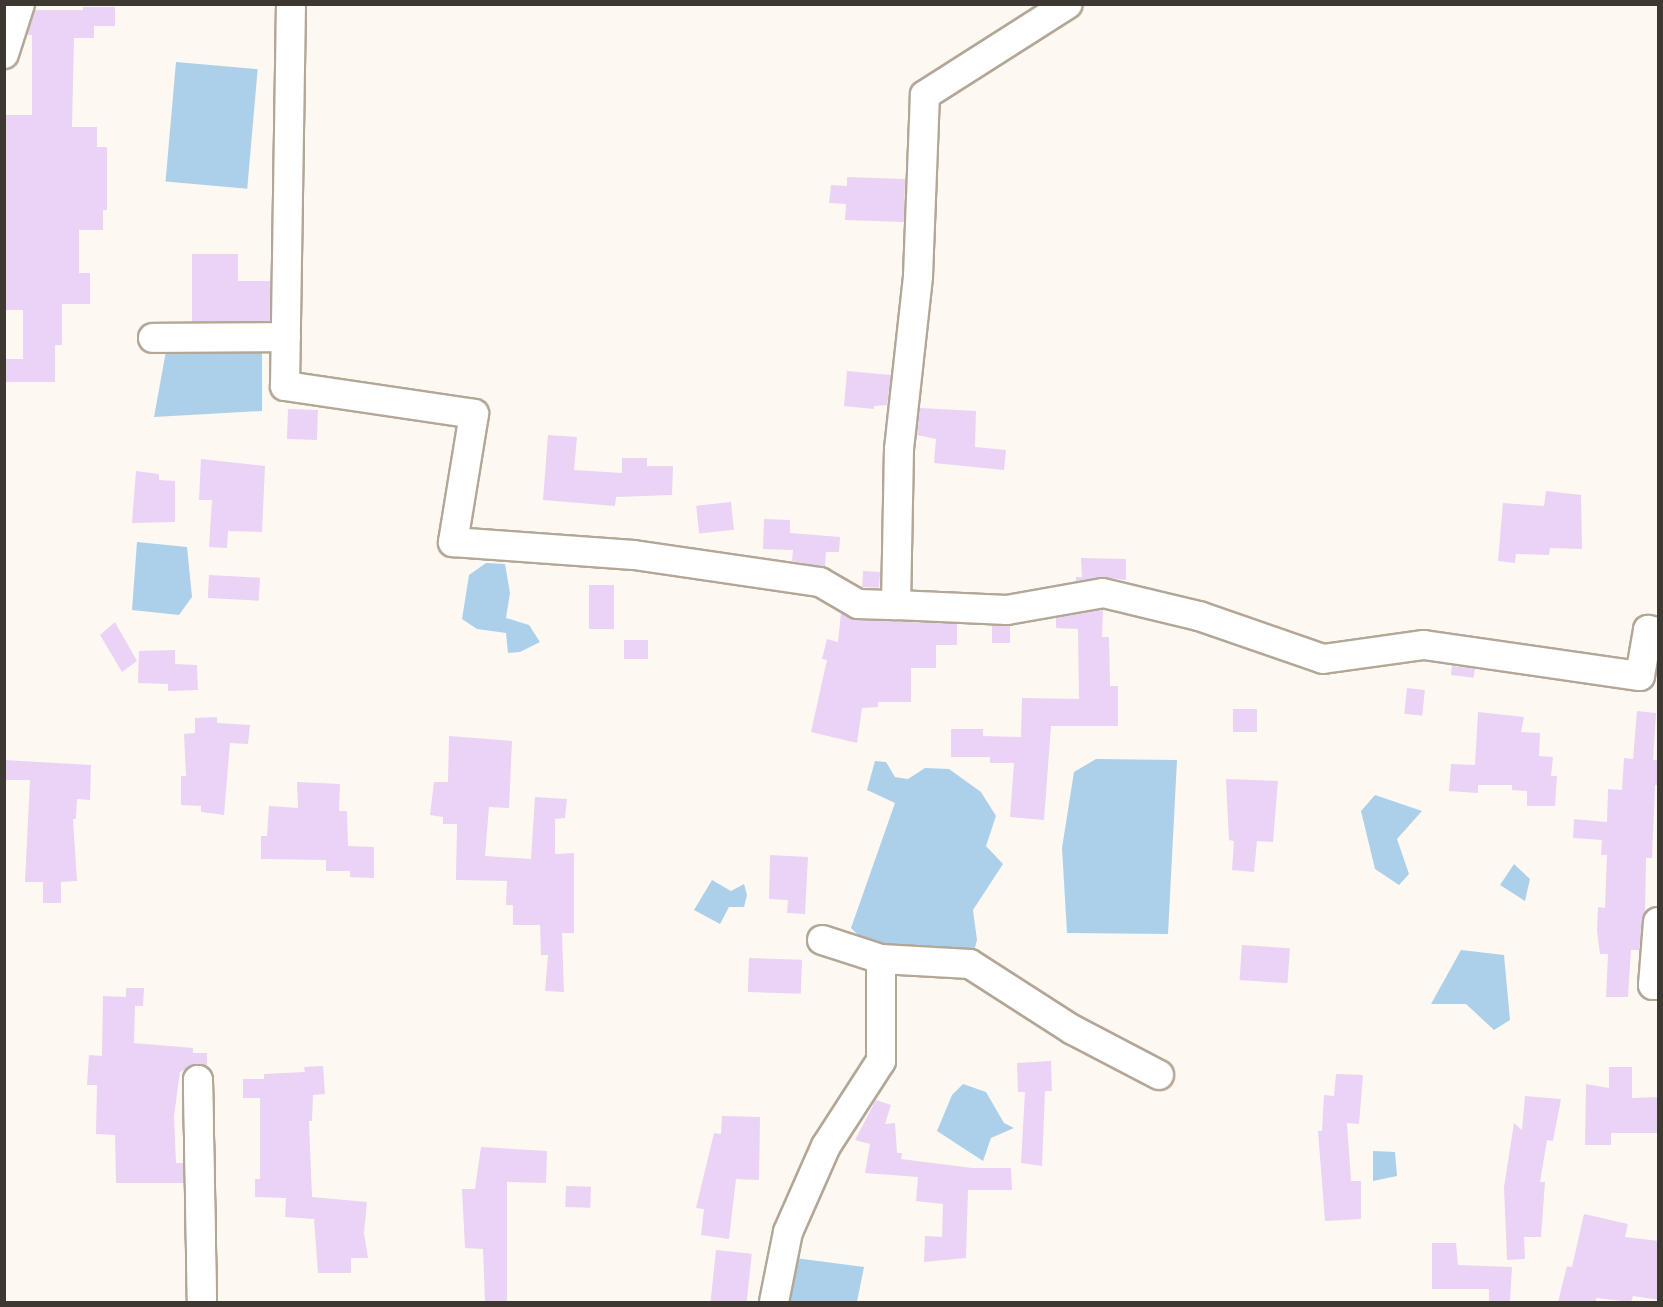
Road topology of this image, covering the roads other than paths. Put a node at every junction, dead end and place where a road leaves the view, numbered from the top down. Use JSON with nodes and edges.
{"nodes":[{"id":1,"x":21,"y":4,"type":"edge"},
{"id":2,"x":291,"y":4,"type":"edge"},
{"id":3,"x":1068,"y":4,"type":"edge"},
{"id":4,"x":4,"y":54,"type":"edge"},
{"id":5,"x":286,"y":337,"type":"junction"},
{"id":6,"x":153,"y":338,"type":"dead end"},
{"id":7,"x":896,"y":605,"type":"junction"},
{"id":8,"x":1659,"y":632,"type":"edge"},
{"id":9,"x":1659,"y":922,"type":"edge"},
{"id":10,"x":822,"y":940,"type":"dead end"},
{"id":11,"x":881,"y":959,"type":"junction"},
{"id":12,"x":1659,"y":985,"type":"edge"},
{"id":13,"x":1159,"y":1075,"type":"dead end"},
{"id":14,"x":202,"y":1302,"type":"edge"},
{"id":15,"x":774,"y":1302,"type":"edge"}],
"edges":[{"from":1,"to":4,"type":"street"},
{"from":2,"to":5,"type":"street"},
{"from":3,"to":7,"type":"street"},
{"from":5,"to":6,"type":"street"},
{"from":5,"to":7,"type":"street"},
{"from":7,"to":8,"type":"street"},
{"from":9,"to":12,"type":"street"},
{"from":10,"to":11,"type":"street"},
{"from":11,"to":13,"type":"street"},
{"from":11,"to":15,"type":"street"},
{"from":14,"to":14,"type":"street"}]}
